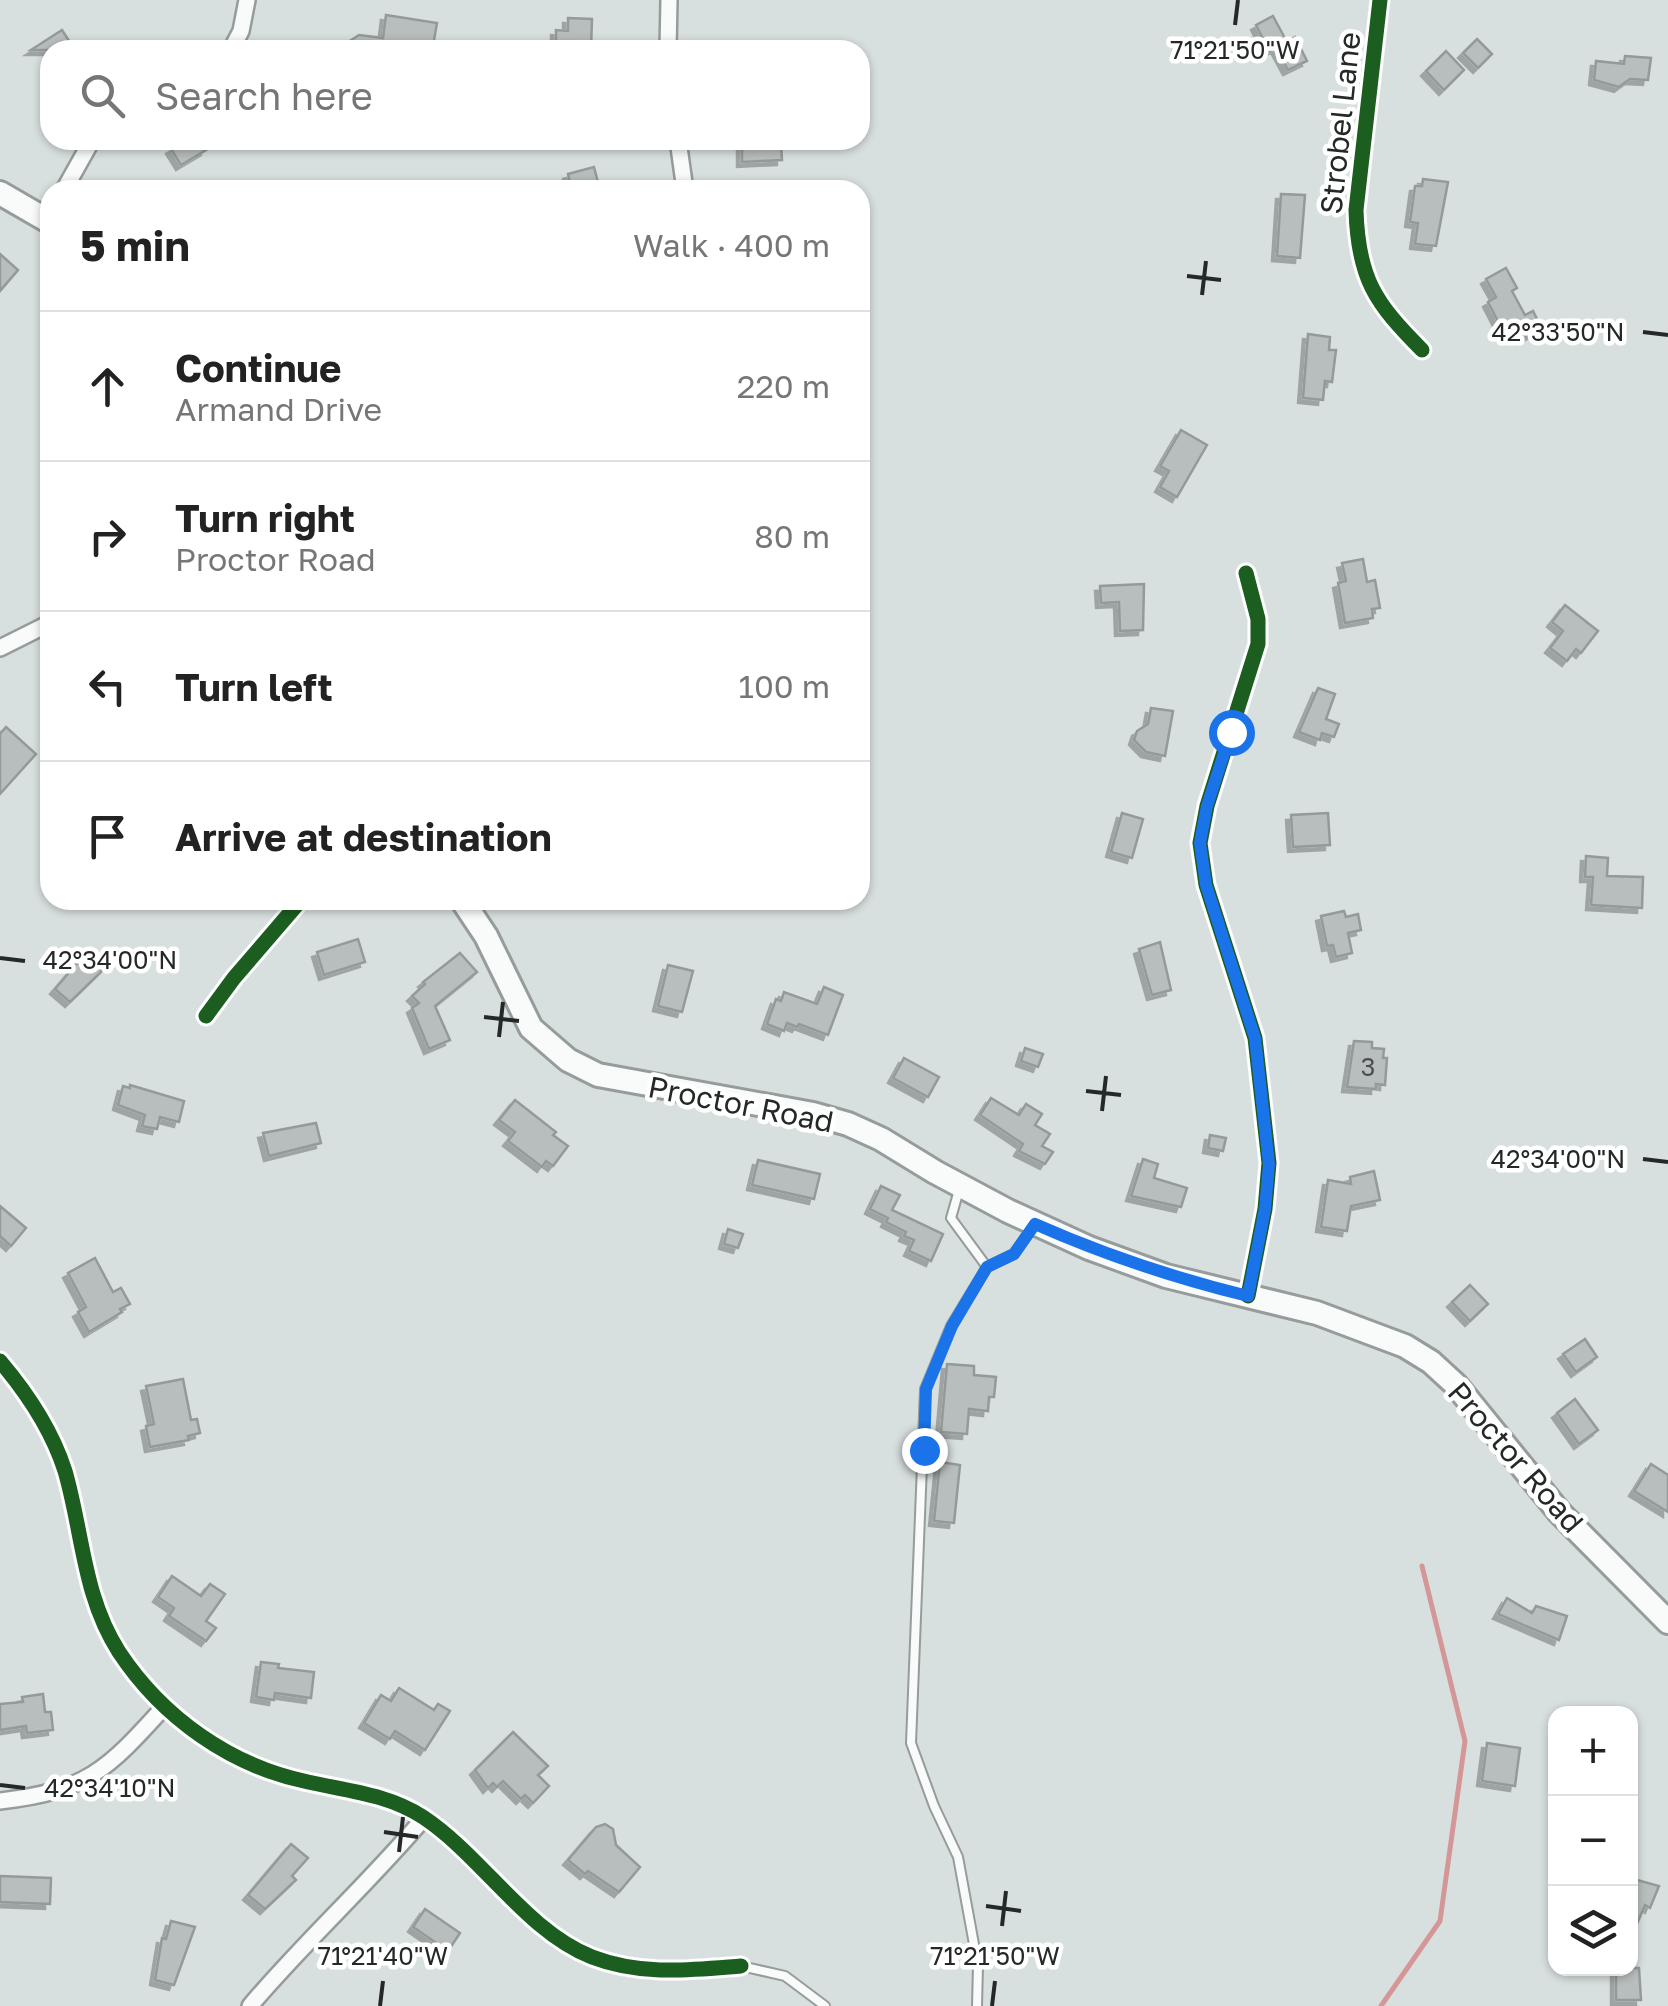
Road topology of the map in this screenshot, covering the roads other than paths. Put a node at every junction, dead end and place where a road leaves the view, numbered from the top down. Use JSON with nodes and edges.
{"nodes":[{"id":1,"x":247,"y":0,"type":"edge"},
{"id":2,"x":668,"y":0,"type":"edge"},
{"id":3,"x":1380,"y":0,"type":"edge"},
{"id":4,"x":236,"y":40,"type":"edge"},
{"id":5,"x":668,"y":40,"type":"edge"},
{"id":6,"x":86,"y":150,"type":"edge"},
{"id":7,"x":679,"y":150,"type":"edge"},
{"id":8,"x":70,"y":180,"type":"edge"},
{"id":9,"x":684,"y":180,"type":"edge"},
{"id":10,"x":0,"y":193,"type":"edge"},
{"id":11,"x":40,"y":214,"type":"edge"},
{"id":12,"x":1422,"y":350,"type":"dead end"},
{"id":13,"x":1246,"y":573,"type":"dead end"},
{"id":14,"x":40,"y":627,"type":"edge"},
{"id":15,"x":0,"y":648,"type":"edge"},
{"id":16,"x":292,"y":910,"type":"edge"},
{"id":17,"x":469,"y":910,"type":"edge"},
{"id":18,"x":206,"y":1016,"type":"dead end"},
{"id":19,"x":960,"y":1186,"type":"junction"},
{"id":20,"x":1035,"y":1224,"type":"junction"},
{"id":21,"x":987,"y":1267,"type":"junction"},
{"id":22,"x":1248,"y":1296,"type":"junction"},
{"id":23,"x":0,"y":1361,"type":"edge"},
{"id":24,"x":1668,"y":1622,"type":"edge"},
{"id":25,"x":164,"y":1707,"type":"junction"},
{"id":26,"x":0,"y":1802,"type":"edge"},
{"id":27,"x":424,"y":1818,"type":"junction"},
{"id":28,"x":741,"y":1966,"type":"joint"},
{"id":29,"x":250,"y":2006,"type":"edge"},
{"id":30,"x":826,"y":2006,"type":"edge"},
{"id":31,"x":977,"y":2006,"type":"edge"}],
"edges":[{"from":1,"to":4,"type":"street"},
{"from":2,"to":5,"type":"street"},
{"from":3,"to":12,"type":"street","name":"Strobel Lane"},
{"from":6,"to":8,"type":"street"},
{"from":7,"to":9,"type":"street"},
{"from":10,"to":11,"type":"main road"},
{"from":13,"to":22,"type":"street"},
{"from":14,"to":15,"type":"street"},
{"from":16,"to":18,"type":"street"},
{"from":17,"to":19,"type":"main road","name":"Proctor Road"},
{"from":19,"to":20,"type":"main road","name":"Proctor Road"},
{"from":19,"to":21,"type":"lane"},
{"from":20,"to":21,"type":"lane"},
{"from":20,"to":22,"type":"main road","name":"Proctor Road"},
{"from":21,"to":31,"type":"lane"},
{"from":22,"to":24,"type":"main road","name":"Proctor Road"},
{"from":23,"to":25,"type":"street"},
{"from":25,"to":26,"type":"street"},
{"from":25,"to":27,"type":"street"},
{"from":27,"to":28,"type":"street"},
{"from":27,"to":29,"type":"street"},
{"from":28,"to":30,"type":"lane"}]}
